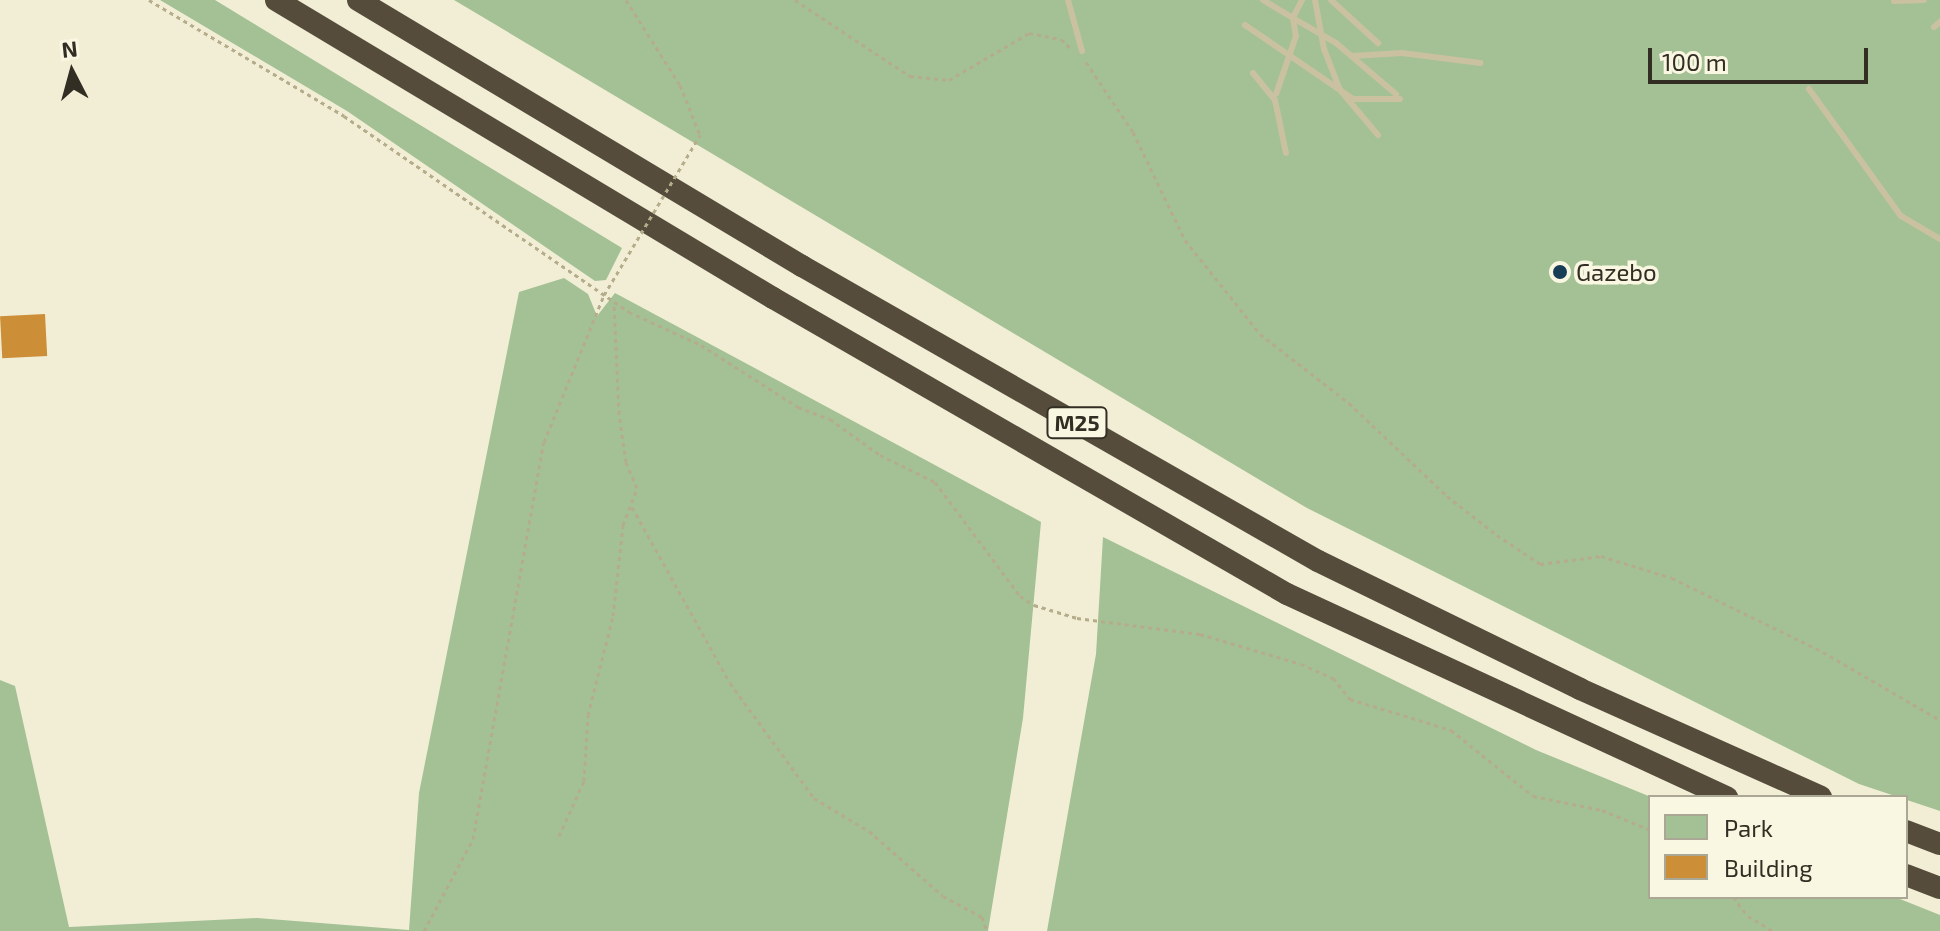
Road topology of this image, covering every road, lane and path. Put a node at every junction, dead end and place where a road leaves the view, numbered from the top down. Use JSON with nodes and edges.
{"nodes":[{"id":1,"x":149,"y":0,"type":"edge"},
{"id":2,"x":276,"y":0,"type":"edge"},
{"id":3,"x":358,"y":0,"type":"edge"},
{"id":4,"x":626,"y":0,"type":"edge"},
{"id":5,"x":795,"y":0,"type":"edge"},
{"id":6,"x":1068,"y":0,"type":"edge"},
{"id":7,"x":1263,"y":0,"type":"edge"},
{"id":8,"x":1302,"y":0,"type":"edge"},
{"id":9,"x":1315,"y":0,"type":"edge"},
{"id":10,"x":1331,"y":0,"type":"edge"},
{"id":11,"x":1924,"y":0,"type":"edge"},
{"id":12,"x":1894,"y":1,"type":"edge"},
{"id":13,"x":1293,"y":18,"type":"junction"},
{"id":14,"x":1245,"y":25,"type":"dead end"},
{"id":15,"x":1323,"y":35,"type":"junction"},
{"id":16,"x":1378,"y":43,"type":"dead end"},
{"id":17,"x":1082,"y":51,"type":"dead end"},
{"id":18,"x":1352,"y":56,"type":"junction"},
{"id":19,"x":1290,"y":59,"type":"junction"},
{"id":20,"x":1480,"y":63,"type":"dead end"},
{"id":21,"x":1253,"y":73,"type":"dead end"},
{"id":22,"x":1809,"y":89,"type":"dead end"},
{"id":23,"x":1340,"y":90,"type":"junction"},
{"id":24,"x":1276,"y":94,"type":"dead end"},
{"id":25,"x":1378,"y":135,"type":"dead end"},
{"id":26,"x":1286,"y":153,"type":"dead end"},
{"id":27,"x":1940,"y":239,"type":"edge"},
{"id":28,"x":604,"y":295,"type":"junction"},
{"id":29,"x":614,"y":302,"type":"junction"},
{"id":30,"x":632,"y":507,"type":"junction"},
{"id":31,"x":1940,"y":720,"type":"edge"},
{"id":32,"x":1723,"y":795,"type":"edge"},
{"id":33,"x":1817,"y":795,"type":"edge"},
{"id":34,"x":1648,"y":829,"type":"edge"},
{"id":35,"x":1908,"y":832,"type":"edge"},
{"id":36,"x":559,"y":836,"type":"dead end"},
{"id":37,"x":1940,"y":844,"type":"edge"},
{"id":38,"x":1908,"y":876,"type":"edge"},
{"id":39,"x":1940,"y":888,"type":"edge"},
{"id":40,"x":1735,"y":899,"type":"edge"},
{"id":41,"x":424,"y":931,"type":"edge"},
{"id":42,"x":987,"y":931,"type":"edge"},
{"id":43,"x":1773,"y":931,"type":"edge"}],
"edges":[{"from":1,"to":28,"type":"path"},
{"from":2,"to":32,"type":"highway","number":"M25"},
{"from":3,"to":33,"type":"highway","number":"M25"},
{"from":4,"to":28,"type":"path","bridge":true},
{"from":5,"to":31,"type":"path"},
{"from":6,"to":17,"type":"lane"},
{"from":7,"to":13,"type":"lane"},
{"from":8,"to":13,"type":"lane"},
{"from":9,"to":15,"type":"lane"},
{"from":10,"to":16,"type":"lane"},
{"from":11,"to":12,"type":"lane"},
{"from":13,"to":15,"type":"lane"},
{"from":13,"to":19,"type":"lane"},
{"from":14,"to":19,"type":"lane"},
{"from":15,"to":18,"type":"lane"},
{"from":15,"to":23,"type":"lane"},
{"from":18,"to":20,"type":"lane"},
{"from":18,"to":23,"type":"lane"},
{"from":19,"to":23,"type":"lane"},
{"from":19,"to":24,"type":"lane"},
{"from":21,"to":26,"type":"lane"},
{"from":22,"to":27,"type":"lane"},
{"from":23,"to":25,"type":"lane"},
{"from":28,"to":29,"type":"path"},
{"from":28,"to":41,"type":"path"},
{"from":29,"to":30,"type":"path"},
{"from":29,"to":34,"type":"path"},
{"from":30,"to":36,"type":"path"},
{"from":30,"to":42,"type":"path"},
{"from":35,"to":37,"type":"highway"},
{"from":38,"to":39,"type":"highway"},
{"from":40,"to":43,"type":"path"}]}
